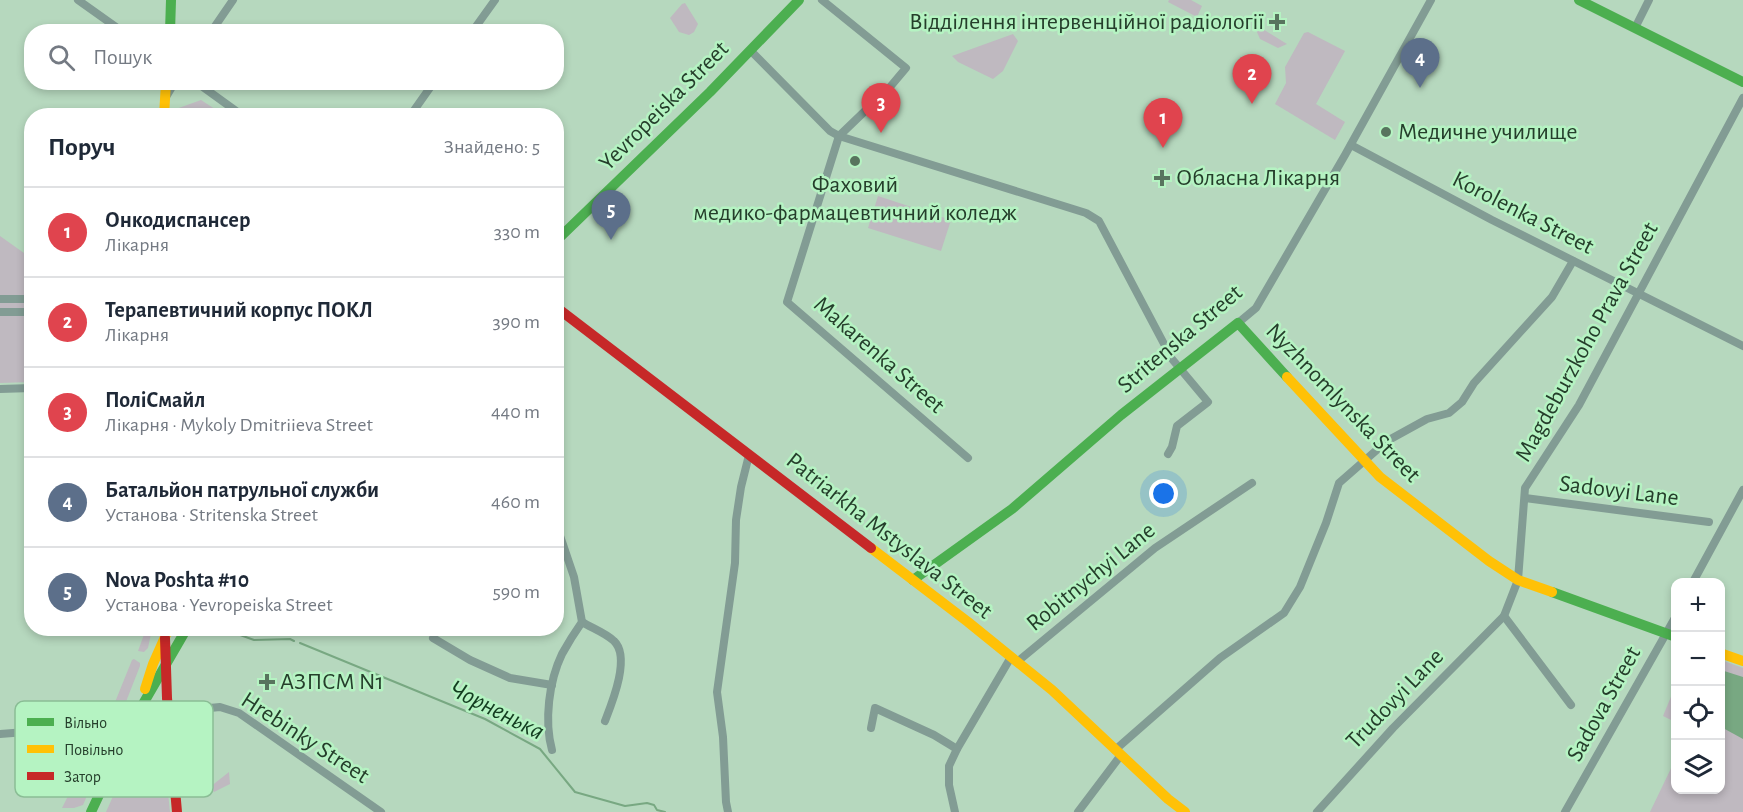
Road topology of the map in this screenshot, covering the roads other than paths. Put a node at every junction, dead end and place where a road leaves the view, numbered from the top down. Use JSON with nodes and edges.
{"nodes":[{"id":1,"x":78,"y":0,"type":"edge"},
{"id":2,"x":171,"y":0,"type":"edge"},
{"id":3,"x":233,"y":0,"type":"edge"},
{"id":4,"x":495,"y":0,"type":"edge"},
{"id":5,"x":799,"y":0,"type":"edge"},
{"id":6,"x":822,"y":0,"type":"edge"},
{"id":7,"x":1431,"y":0,"type":"edge"},
{"id":8,"x":1579,"y":0,"type":"edge"},
{"id":9,"x":1649,"y":0,"type":"edge"},
{"id":10,"x":112,"y":24,"type":"edge"},
{"id":11,"x":170,"y":24,"type":"edge"},
{"id":12,"x":216,"y":24,"type":"edge"},
{"id":13,"x":478,"y":24,"type":"edge"},
{"id":14,"x":1635,"y":28,"type":"junction"},
{"id":15,"x":751,"y":51,"type":"junction"},
{"id":16,"x":1743,"y":82,"type":"edge"},
{"id":17,"x":166,"y":90,"type":"edge"},
{"id":18,"x":170,"y":90,"type":"edge"},
{"id":19,"x":207,"y":90,"type":"edge"},
{"id":20,"x":428,"y":90,"type":"edge"},
{"id":21,"x":165,"y":98,"type":"junction"},
{"id":22,"x":1743,"y":98,"type":"edge"},
{"id":23,"x":164,"y":108,"type":"edge"},
{"id":24,"x":232,"y":108,"type":"edge"},
{"id":25,"x":416,"y":108,"type":"edge"},
{"id":26,"x":839,"y":136,"type":"junction"},
{"id":27,"x":1351,"y":145,"type":"junction"},
{"id":28,"x":564,"y":233,"type":"edge"},
{"id":29,"x":1573,"y":261,"type":"junction"},
{"id":30,"x":1639,"y":292,"type":"junction"},
{"id":31,"x":0,"y":299,"type":"edge"},
{"id":32,"x":24,"y":299,"type":"edge"},
{"id":33,"x":0,"y":312,"type":"edge"},
{"id":34,"x":24,"y":312,"type":"edge"},
{"id":35,"x":564,"y":313,"type":"edge"},
{"id":36,"x":1238,"y":323,"type":"junction"},
{"id":37,"x":1743,"y":346,"type":"edge"},
{"id":38,"x":1179,"y":369,"type":"junction"},
{"id":39,"x":24,"y":388,"type":"edge"},
{"id":40,"x":0,"y":389,"type":"edge"},
{"id":41,"x":1168,"y":454,"type":"dead end"},
{"id":42,"x":749,"y":455,"type":"junction"},
{"id":43,"x":968,"y":458,"type":"dead end"},
{"id":44,"x":1366,"y":460,"type":"junction"},
{"id":45,"x":1252,"y":483,"type":"dead end"},
{"id":46,"x":1743,"y":490,"type":"edge"},
{"id":47,"x":1525,"y":498,"type":"junction"},
{"id":48,"x":1709,"y":522,"type":"dead end"},
{"id":49,"x":564,"y":548,"type":"edge"},
{"id":50,"x":1695,"y":578,"type":"edge"},
{"id":51,"x":913,"y":580,"type":"junction"},
{"id":52,"x":1518,"y":580,"type":"junction"},
{"id":53,"x":1504,"y":616,"type":"junction"},
{"id":54,"x":582,"y":622,"type":"junction"},
{"id":55,"x":1671,"y":635,"type":"edge"},
{"id":56,"x":164,"y":636,"type":"edge"},
{"id":57,"x":166,"y":636,"type":"edge"},
{"id":58,"x":182,"y":636,"type":"edge"},
{"id":59,"x":433,"y":638,"type":"dead end"},
{"id":60,"x":1725,"y":655,"type":"edge"},
{"id":61,"x":1014,"y":659,"type":"junction"},
{"id":62,"x":1743,"y":661,"type":"edge"},
{"id":63,"x":166,"y":664,"type":"junction"},
{"id":64,"x":552,"y":685,"type":"junction"},
{"id":65,"x":141,"y":701,"type":"edge"},
{"id":66,"x":145,"y":701,"type":"edge"},
{"id":67,"x":168,"y":701,"type":"edge"},
{"id":68,"x":1571,"y":705,"type":"dead end"},
{"id":69,"x":213,"y":708,"type":"edge"},
{"id":70,"x":605,"y":721,"type":"dead end"},
{"id":71,"x":871,"y":728,"type":"dead end"},
{"id":72,"x":15,"y":733,"type":"edge"},
{"id":73,"x":0,"y":734,"type":"edge"},
{"id":74,"x":957,"y":749,"type":"junction"},
{"id":75,"x":552,"y":750,"type":"dead end"},
{"id":76,"x":1118,"y":753,"type":"junction"},
{"id":77,"x":98,"y":797,"type":"edge"},
{"id":78,"x":176,"y":797,"type":"edge"},
{"id":79,"x":91,"y":812,"type":"edge"},
{"id":80,"x":177,"y":812,"type":"edge"},
{"id":81,"x":381,"y":812,"type":"edge"},
{"id":82,"x":728,"y":812,"type":"edge"},
{"id":83,"x":955,"y":812,"type":"edge"},
{"id":84,"x":1078,"y":812,"type":"edge"},
{"id":85,"x":1185,"y":812,"type":"edge"},
{"id":86,"x":1317,"y":812,"type":"edge"},
{"id":87,"x":1565,"y":812,"type":"edge"}],
"edges":[{"from":1,"to":10,"type":"street"},
{"from":2,"to":11,"type":"main road"},
{"from":3,"to":12,"type":"street"},
{"from":4,"to":13,"type":"street"},
{"from":5,"to":15,"type":"main road","name":"Yevropeiska Street"},
{"from":6,"to":26,"type":"street"},
{"from":7,"to":27,"type":"street","name":"Stritenska Street"},
{"from":8,"to":14,"type":"main road"},
{"from":9,"to":14,"type":"street"},
{"from":14,"to":16,"type":"main road"},
{"from":15,"to":26,"type":"street"},
{"from":15,"to":28,"type":"main road","name":"Yevropeiska Street"},
{"from":17,"to":21,"type":"main road"},
{"from":18,"to":21,"type":"street"},
{"from":19,"to":24,"type":"street"},
{"from":20,"to":25,"type":"street"},
{"from":21,"to":23,"type":"main road"},
{"from":22,"to":30,"type":"street","name":"Magdeburzkoho Prava Street"},
{"from":26,"to":38,"type":"street"},
{"from":26,"to":43,"type":"street","name":"Makarenka Street"},
{"from":27,"to":29,"type":"street","name":"Korolenka Street"},
{"from":27,"to":36,"type":"street","name":"Stritenska Street"},
{"from":29,"to":30,"type":"street","name":"Korolenka Street"},
{"from":29,"to":44,"type":"street"},
{"from":30,"to":37,"type":"street","name":"Korolenka Street"},
{"from":30,"to":47,"type":"street","name":"Magdeburzkoho Prava Street"},
{"from":31,"to":32,"type":"street"},
{"from":33,"to":34,"type":"street"},
{"from":35,"to":42,"type":"main road","name":"Patriarkha Mstyslava Street"},
{"from":36,"to":38,"type":"main road","name":"Stritenska Street"},
{"from":36,"to":44,"type":"main road","name":"Nyzhnomlynska Street"},
{"from":38,"to":41,"type":"street"},
{"from":38,"to":51,"type":"main road","name":"Stritenska Street"},
{"from":39,"to":40,"type":"street"},
{"from":42,"to":51,"type":"main road","name":"Patriarkha Mstyslava Street"},
{"from":42,"to":82,"type":"street"},
{"from":44,"to":52,"type":"main road","name":"Nyzhnomlynska Street"},
{"from":44,"to":76,"type":"street"},
{"from":45,"to":61,"type":"street","name":"Robitnychyi Lane"},
{"from":46,"to":50,"type":"street"},
{"from":47,"to":48,"type":"street","name":"Sadovyi Lane"},
{"from":47,"to":52,"type":"street","name":"Magdeburzkoho Prava Street"},
{"from":49,"to":54,"type":"street"},
{"from":51,"to":61,"type":"main road","name":"Patriarkha Mstyslava Street"},
{"from":52,"to":53,"type":"street","name":"Magdeburzkoho Prava Street"},
{"from":52,"to":55,"type":"main road","name":"Nyzhnomlynska Street"},
{"from":53,"to":68,"type":"street"},
{"from":53,"to":86,"type":"street","name":"Trudovyi Lane"},
{"from":54,"to":64,"type":"street"},
{"from":54,"to":70,"type":"street"},
{"from":55,"to":87,"type":"street","name":"Sadova Street"},
{"from":56,"to":65,"type":"main road"},
{"from":57,"to":63,"type":"main road"},
{"from":58,"to":63,"type":"main road"},
{"from":59,"to":64,"type":"street"},
{"from":60,"to":62,"type":"main road"},
{"from":61,"to":74,"type":"street"},
{"from":61,"to":76,"type":"main road","name":"Patriarkha Mstyslava Street"},
{"from":63,"to":66,"type":"main road"},
{"from":63,"to":67,"type":"main road"},
{"from":64,"to":75,"type":"street"},
{"from":69,"to":81,"type":"street","name":"Hrebinky Street"},
{"from":71,"to":74,"type":"street"},
{"from":72,"to":73,"type":"street"},
{"from":74,"to":83,"type":"street"},
{"from":76,"to":84,"type":"street"},
{"from":76,"to":85,"type":"main road","name":"Patriarkha Mstyslava Street"},
{"from":77,"to":79,"type":"main road"},
{"from":78,"to":80,"type":"main road"}]}
